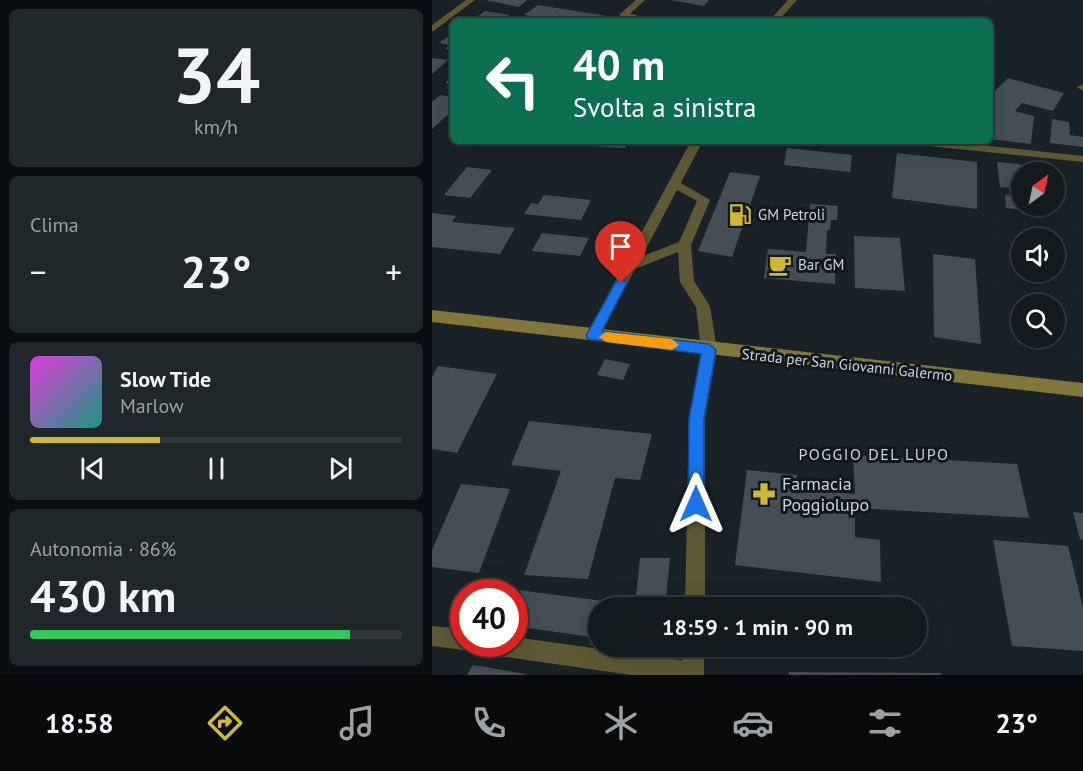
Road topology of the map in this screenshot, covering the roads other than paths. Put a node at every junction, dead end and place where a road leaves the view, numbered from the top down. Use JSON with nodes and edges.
{"nodes":[{"id":1,"x":471,"y":0,"type":"edge"},
{"id":2,"x":641,"y":0,"type":"edge"},
{"id":3,"x":793,"y":0,"type":"edge"},
{"id":4,"x":637,"y":18,"type":"edge"},
{"id":5,"x":776,"y":18,"type":"edge"},
{"id":6,"x":432,"y":28,"type":"edge"},
{"id":7,"x":695,"y":144,"type":"edge"},
{"id":8,"x":939,"y":144,"type":"edge"},
{"id":9,"x":1083,"y":159,"type":"edge"},
{"id":10,"x":674,"y":183,"type":"junction"},
{"id":11,"x":684,"y":245,"type":"junction"},
{"id":12,"x":630,"y":266,"type":"junction"},
{"id":13,"x":432,"y":316,"type":"edge"},
{"id":14,"x":593,"y":335,"type":"junction"},
{"id":15,"x":709,"y":350,"type":"junction"},
{"id":16,"x":1083,"y":390,"type":"edge"},
{"id":17,"x":695,"y":597,"type":"edge"},
{"id":18,"x":432,"y":636,"type":"edge"},
{"id":19,"x":450,"y":638,"type":"edge"},
{"id":20,"x":528,"y":650,"type":"edge"},
{"id":21,"x":694,"y":657,"type":"edge"},
{"id":22,"x":693,"y":674,"type":"edge"}],
"edges":[{"from":1,"to":6,"type":"street"},
{"from":2,"to":4,"type":"street"},
{"from":3,"to":5,"type":"street"},
{"from":7,"to":10,"type":"street"},
{"from":8,"to":9,"type":"street"},
{"from":10,"to":11,"type":"street"},
{"from":10,"to":12,"type":"street"},
{"from":11,"to":12,"type":"street"},
{"from":11,"to":15,"type":"street"},
{"from":12,"to":14,"type":"street"},
{"from":13,"to":14,"type":"main road","name":"Strada per San Giovanni Galermo"},
{"from":14,"to":15,"type":"main road","name":"Strada per San Giovanni Galermo"},
{"from":15,"to":16,"type":"main road","name":"Strada per San Giovanni Galermo"},
{"from":15,"to":17,"type":"street"},
{"from":18,"to":19,"type":"street"},
{"from":20,"to":22,"type":"street"},
{"from":21,"to":22,"type":"street"}]}
